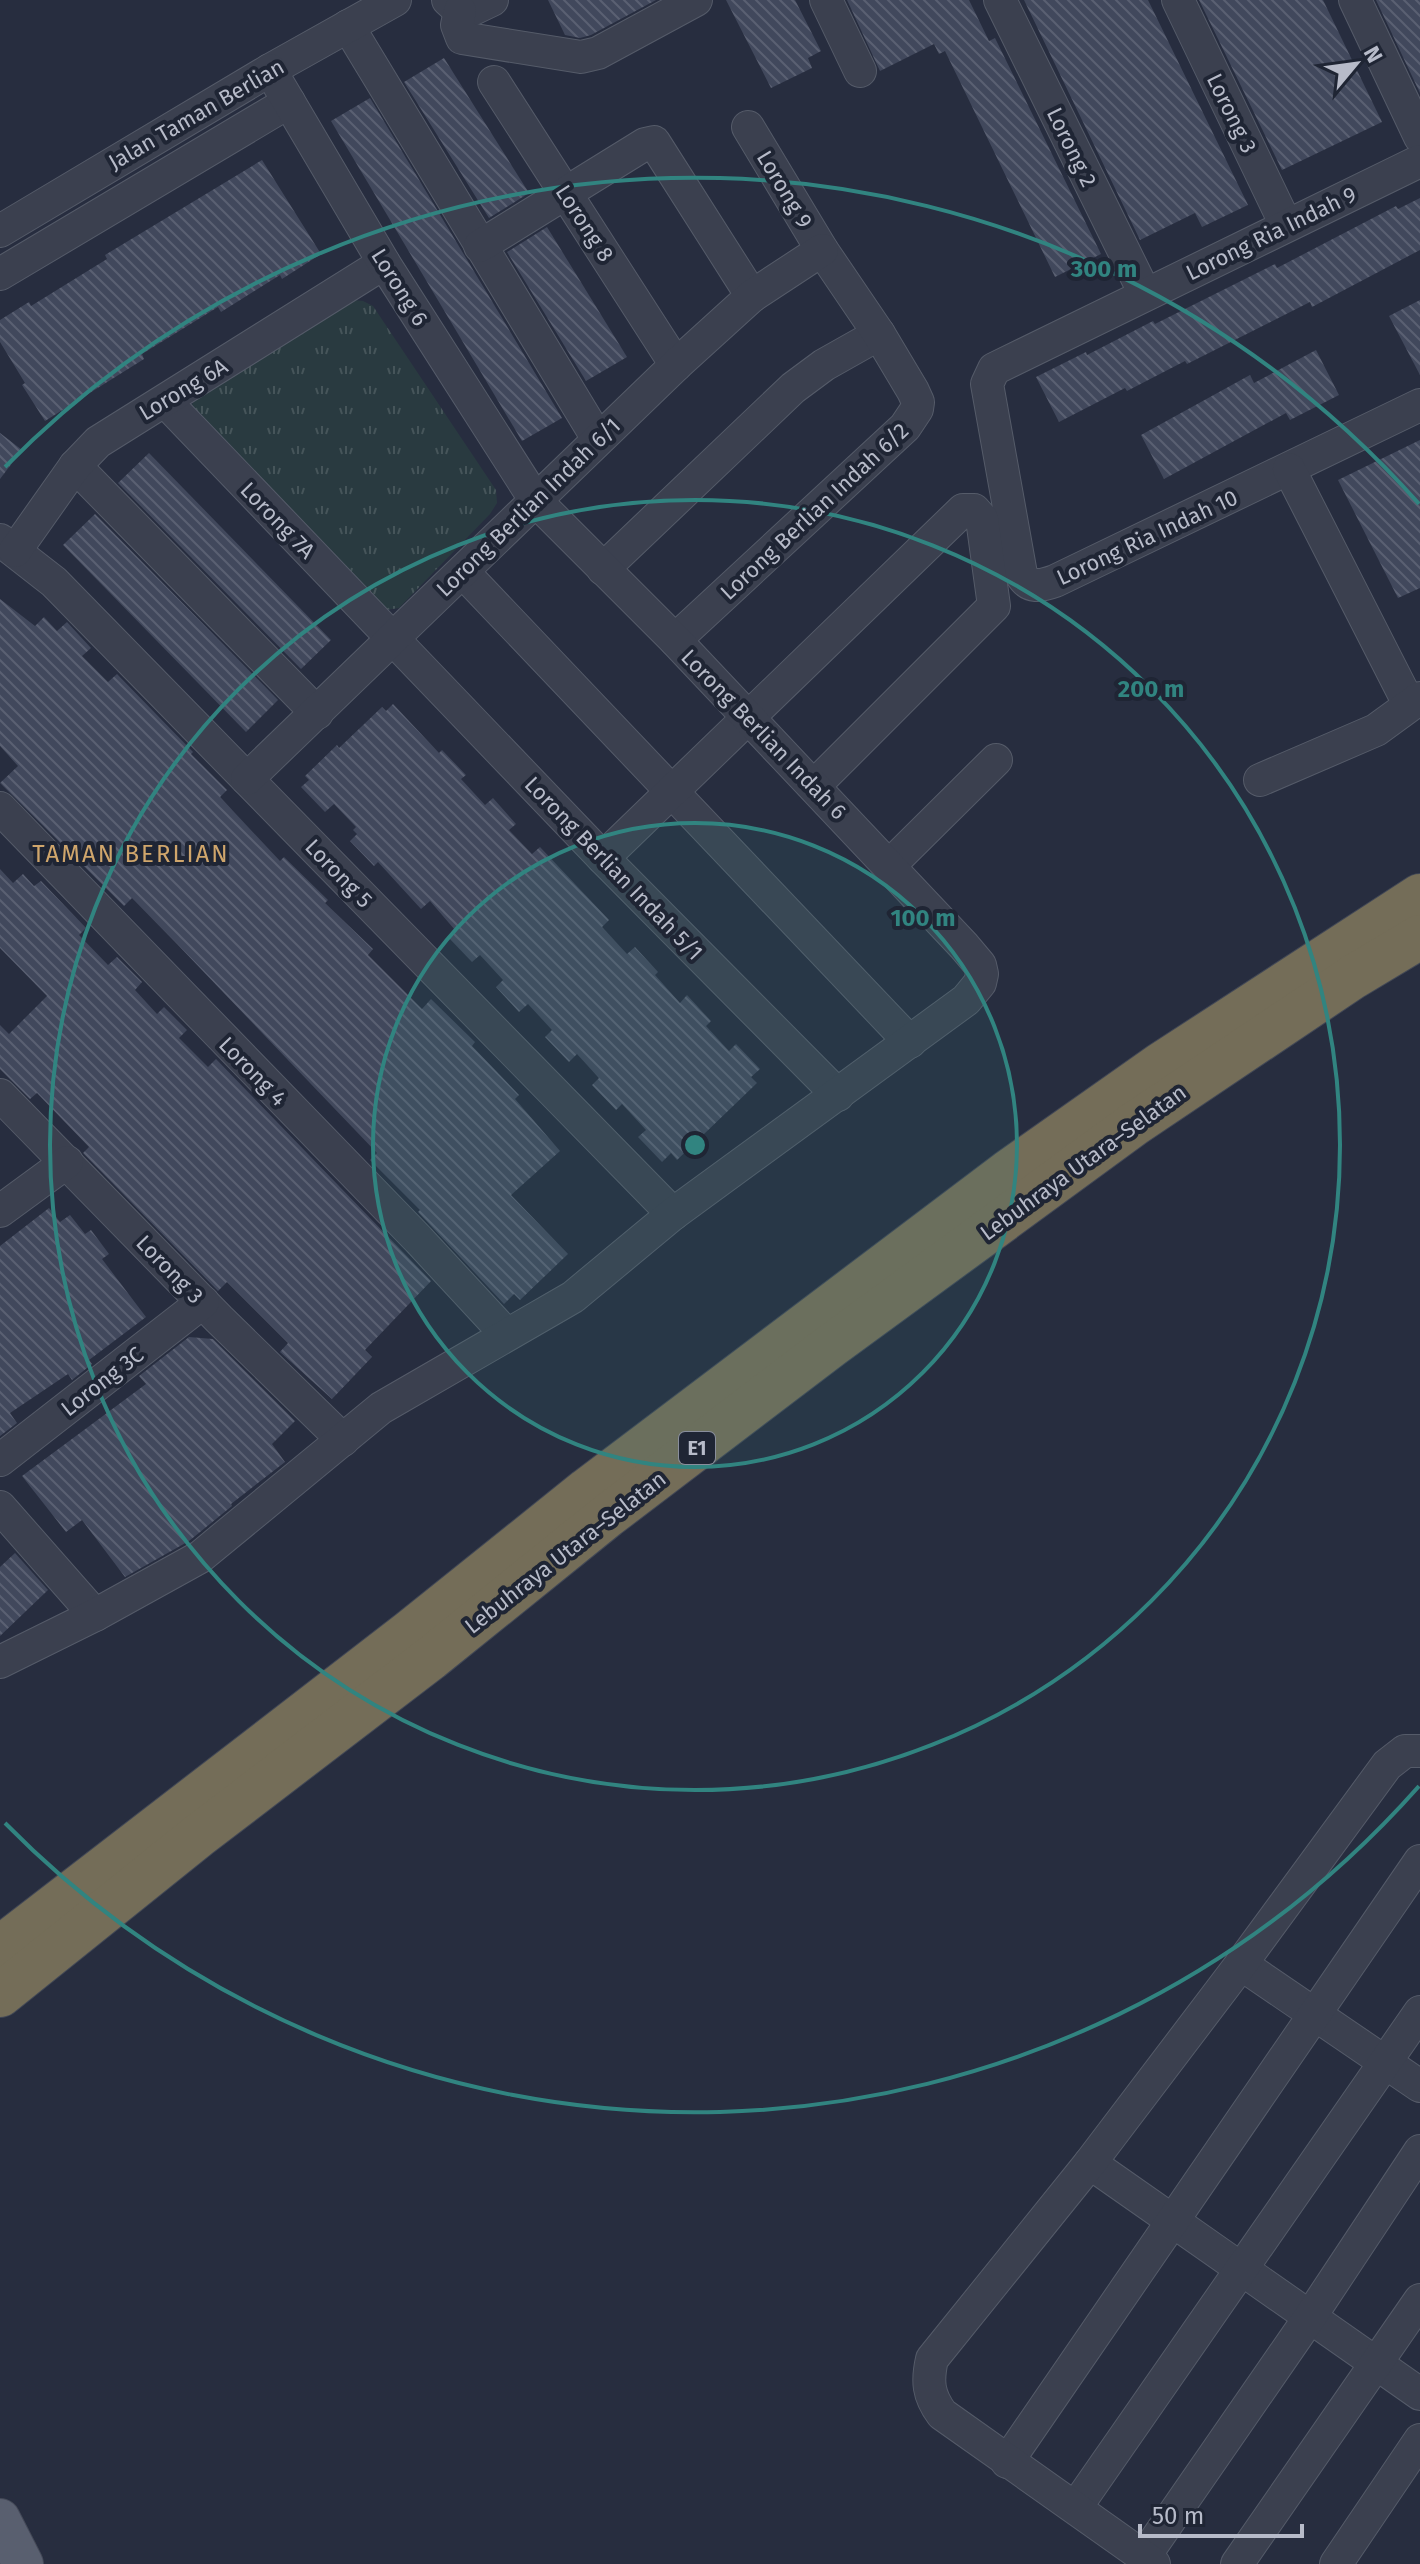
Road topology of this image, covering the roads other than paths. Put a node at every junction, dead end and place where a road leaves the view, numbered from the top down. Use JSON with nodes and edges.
{"nodes":[{"id":1,"x":492,"y":0,"type":"edge"},
{"id":2,"x":696,"y":0,"type":"edge"},
{"id":3,"x":826,"y":0,"type":"edge"},
{"id":4,"x":1000,"y":0,"type":"edge"},
{"id":5,"x":1178,"y":0,"type":"edge"},
{"id":6,"x":1355,"y":0,"type":"edge"},
{"id":7,"x":380,"y":3,"type":"edge"},
{"id":8,"x":454,"y":6,"type":"edge"},
{"id":9,"x":348,"y":26,"type":"junction"},
{"id":10,"x":270,"y":70,"type":"junction"},
{"id":11,"x":860,"y":71,"type":"dead end"},
{"id":12,"x":494,"y":82,"type":"dead end"},
{"id":13,"x":289,"y":102,"type":"junction"},
{"id":14,"x":748,"y":127,"type":"dead end"},
{"id":15,"x":1420,"y":137,"type":"edge"},
{"id":16,"x":1420,"y":161,"type":"edge"},
{"id":17,"x":566,"y":192,"type":"junction"},
{"id":18,"x":1286,"y":225,"type":"junction"},
{"id":19,"x":0,"y":231,"type":"edge"},
{"id":20,"x":480,"y":246,"type":"junction"},
{"id":21,"x":822,"y":250,"type":"junction"},
{"id":22,"x":384,"y":263,"type":"junction"},
{"id":23,"x":0,"y":274,"type":"edge"},
{"id":24,"x":1145,"y":294,"type":"junction"},
{"id":25,"x":752,"y":296,"type":"junction"},
{"id":26,"x":879,"y":334,"type":"junction"},
{"id":27,"x":676,"y":365,"type":"junction"},
{"id":28,"x":994,"y":369,"type":"joint"},
{"id":29,"x":165,"y":401,"type":"junction"},
{"id":30,"x":1420,"y":405,"type":"edge"},
{"id":31,"x":598,"y":439,"type":"junction"},
{"id":32,"x":75,"y":466,"type":"junction"},
{"id":33,"x":1289,"y":469,"type":"junction"},
{"id":34,"x":536,"y":501,"type":"junction"},
{"id":35,"x":8,"y":545,"type":"edge"},
{"id":36,"x":603,"y":569,"type":"junction"},
{"id":37,"x":463,"y":572,"type":"junction"},
{"id":38,"x":392,"y":638,"type":"junction"},
{"id":39,"x":675,"y":640,"type":"junction"},
{"id":40,"x":1414,"y":701,"type":"edge"},
{"id":41,"x":317,"y":713,"type":"junction"},
{"id":42,"x":748,"y":720,"type":"junction"},
{"id":43,"x":996,"y":760,"type":"dead end"},
{"id":44,"x":247,"y":779,"type":"junction"},
{"id":45,"x":1260,"y":780,"type":"dead end"},
{"id":46,"x":814,"y":786,"type":"junction"},
{"id":47,"x":673,"y":792,"type":"junction"},
{"id":48,"x":0,"y":808,"type":"edge"},
{"id":49,"x":603,"y":858,"type":"junction"},
{"id":50,"x":890,"y":865,"type":"junction"},
{"id":51,"x":1420,"y":896,"type":"edge"},
{"id":52,"x":1420,"y":937,"type":"edge"},
{"id":53,"x":910,"y":1042,"type":"junction"},
{"id":54,"x":0,"y":1095,"type":"edge"},
{"id":55,"x":838,"y":1095,"type":"junction"},
{"id":56,"x":67,"y":1162,"type":"junction"},
{"id":57,"x":0,"y":1211,"type":"edge"},
{"id":58,"x":673,"y":1214,"type":"junction"},
{"id":59,"x":203,"y":1302,"type":"junction"},
{"id":60,"x":506,"y":1334,"type":"junction"},
{"id":61,"x":343,"y":1440,"type":"junction"},
{"id":62,"x":0,"y":1460,"type":"edge"},
{"id":63,"x":0,"y":1507,"type":"edge"},
{"id":64,"x":95,"y":1615,"type":"junction"},
{"id":65,"x":0,"y":1662,"type":"edge"},
{"id":66,"x":1420,"y":1751,"type":"edge"},
{"id":67,"x":1420,"y":1861,"type":"edge"},
{"id":68,"x":0,"y":1948,"type":"edge"},
{"id":69,"x":1241,"y":1964,"type":"junction"},
{"id":70,"x":0,"y":1995,"type":"edge"},
{"id":71,"x":1420,"y":2012,"type":"edge"},
{"id":72,"x":1315,"y":2015,"type":"junction"},
{"id":73,"x":1385,"y":2062,"type":"junction"},
{"id":74,"x":1420,"y":2086,"type":"edge"},
{"id":75,"x":1420,"y":2151,"type":"edge"},
{"id":76,"x":1090,"y":2163,"type":"junction"},
{"id":77,"x":1174,"y":2221,"type":"junction"},
{"id":78,"x":1241,"y":2269,"type":"junction"},
{"id":79,"x":1420,"y":2300,"type":"edge"},
{"id":80,"x":1310,"y":2317,"type":"junction"},
{"id":81,"x":1377,"y":2364,"type":"junction"},
{"id":82,"x":1420,"y":2394,"type":"edge"},
{"id":83,"x":1420,"y":2440,"type":"edge"},
{"id":84,"x":1007,"y":2462,"type":"junction"},
{"id":85,"x":1076,"y":2507,"type":"junction"},
{"id":86,"x":0,"y":2519,"type":"edge"},
{"id":87,"x":1149,"y":2560,"type":"edge"},
{"id":88,"x":23,"y":2564,"type":"edge"},
{"id":89,"x":1237,"y":2564,"type":"edge"},
{"id":90,"x":1336,"y":2564,"type":"edge"}],
"edges":[{"from":1,"to":8,"type":"street"},
{"from":2,"to":8,"type":"street"},
{"from":3,"to":11,"type":"street"},
{"from":4,"to":24,"type":"street","name":"Lorong 2"},
{"from":5,"to":18,"type":"street","name":"Lorong 3"},
{"from":6,"to":15,"type":"street"},
{"from":7,"to":9,"type":"street","name":"Jalan Taman Berlian"},
{"from":9,"to":10,"type":"street","name":"Jalan Taman Berlian"},
{"from":9,"to":20,"type":"street"},
{"from":10,"to":13,"type":"street","name":"Lorong 6"},
{"from":10,"to":19,"type":"street","name":"Jalan Taman Berlian"},
{"from":12,"to":17,"type":"street","name":"Lorong 8"},
{"from":13,"to":22,"type":"street","name":"Lorong 6"},
{"from":13,"to":23,"type":"street"},
{"from":14,"to":21,"type":"street","name":"Lorong 9"},
{"from":16,"to":18,"type":"street","name":"Lorong Ria Indah 9"},
{"from":17,"to":20,"type":"street"},
{"from":17,"to":25,"type":"street"},
{"from":17,"to":27,"type":"street","name":"Lorong 8"},
{"from":18,"to":24,"type":"street","name":"Lorong Ria Indah 9"},
{"from":20,"to":31,"type":"street"},
{"from":21,"to":25,"type":"street","name":"Lorong Berlian Indah 6/1"},
{"from":21,"to":26,"type":"street","name":"Lorong Berlian Indah 6/2"},
{"from":22,"to":29,"type":"street","name":"Lorong 6A"},
{"from":22,"to":34,"type":"street","name":"Lorong 6"},
{"from":24,"to":28,"type":"street","name":"Lorong Ria Indah 9"},
{"from":25,"to":27,"type":"street","name":"Lorong Berlian Indah 6/1"},
{"from":26,"to":36,"type":"street"},
{"from":26,"to":39,"type":"street","name":"Lorong Berlian Indah 6/2"},
{"from":27,"to":31,"type":"street","name":"Lorong Berlian Indah 6/1"},
{"from":28,"to":33,"type":"street","name":"Lorong Ria Indah 10"},
{"from":29,"to":32,"type":"street","name":"Lorong 6A"},
{"from":29,"to":38,"type":"street","name":"Lorong 7A"},
{"from":30,"to":33,"type":"street","name":"Lorong Ria Indah 10"},
{"from":31,"to":34,"type":"street","name":"Lorong Berlian Indah 6/1"},
{"from":32,"to":35,"type":"street","name":"Lorong 6A"},
{"from":32,"to":41,"type":"street"},
{"from":33,"to":40,"type":"street"},
{"from":34,"to":36,"type":"street","name":"Lorong Berlian Indah 6"},
{"from":34,"to":37,"type":"street","name":"Lorong Berlian Indah 6/1"},
{"from":35,"to":44,"type":"street","name":"Lorong 5"},
{"from":36,"to":39,"type":"street","name":"Lorong Berlian Indah 6"},
{"from":37,"to":38,"type":"street","name":"Lorong Berlian Indah 6/1"},
{"from":37,"to":47,"type":"street"},
{"from":38,"to":41,"type":"street","name":"Lorong Berlian Indah 6/1"},
{"from":38,"to":49,"type":"street","name":"Lorong Berlian Indah 5/1"},
{"from":39,"to":42,"type":"street","name":"Lorong Berlian Indah 6"},
{"from":40,"to":45,"type":"street"},
{"from":41,"to":44,"type":"street","name":"Lorong Berlian Indah 6/1"},
{"from":42,"to":46,"type":"street","name":"Lorong Berlian Indah 6"},
{"from":42,"to":46,"type":"street"},
{"from":42,"to":47,"type":"street"},
{"from":43,"to":50,"type":"street"},
{"from":44,"to":58,"type":"street","name":"Lorong 5"},
{"from":46,"to":50,"type":"street","name":"Lorong Berlian Indah 6"},
{"from":47,"to":49,"type":"street"},
{"from":47,"to":53,"type":"street"},
{"from":48,"to":60,"type":"street","name":"Lorong 4"},
{"from":49,"to":55,"type":"street","name":"Lorong Berlian Indah 5/1"},
{"from":50,"to":53,"type":"street","name":"Lorong Berlian Indah 6"},
{"from":51,"to":68,"type":"highway","name":"Lebuhraya Utara–Selatan","number":"E1"},
{"from":52,"to":70,"type":"highway","name":"Lebuhraya Utara–Selatan","number":"E1"},
{"from":53,"to":55,"type":"street"},
{"from":54,"to":56,"type":"street","name":"Lorong 3"},
{"from":55,"to":58,"type":"street"},
{"from":56,"to":57,"type":"street"},
{"from":56,"to":59,"type":"street","name":"Lorong 3"},
{"from":58,"to":60,"type":"street"},
{"from":59,"to":61,"type":"street","name":"Lorong 3"},
{"from":59,"to":62,"type":"street","name":"Lorong 3C"},
{"from":60,"to":61,"type":"street"},
{"from":61,"to":64,"type":"street"},
{"from":63,"to":64,"type":"street"},
{"from":64,"to":65,"type":"street"},
{"from":66,"to":69,"type":"street"},
{"from":67,"to":72,"type":"street"},
{"from":69,"to":72,"type":"street"},
{"from":69,"to":76,"type":"street"},
{"from":71,"to":73,"type":"street"},
{"from":72,"to":73,"type":"street"},
{"from":72,"to":77,"type":"street"},
{"from":73,"to":74,"type":"street"},
{"from":73,"to":78,"type":"street"},
{"from":75,"to":80,"type":"street"},
{"from":76,"to":77,"type":"street"},
{"from":76,"to":84,"type":"street"},
{"from":77,"to":78,"type":"street"},
{"from":77,"to":84,"type":"street"},
{"from":78,"to":80,"type":"street"},
{"from":78,"to":85,"type":"street"},
{"from":79,"to":81,"type":"street"},
{"from":80,"to":81,"type":"street"},
{"from":80,"to":87,"type":"street"},
{"from":81,"to":82,"type":"street"},
{"from":81,"to":89,"type":"street"},
{"from":83,"to":90,"type":"street"},
{"from":84,"to":85,"type":"street"},
{"from":85,"to":87,"type":"street"},
{"from":86,"to":88,"type":"main road"}]}
